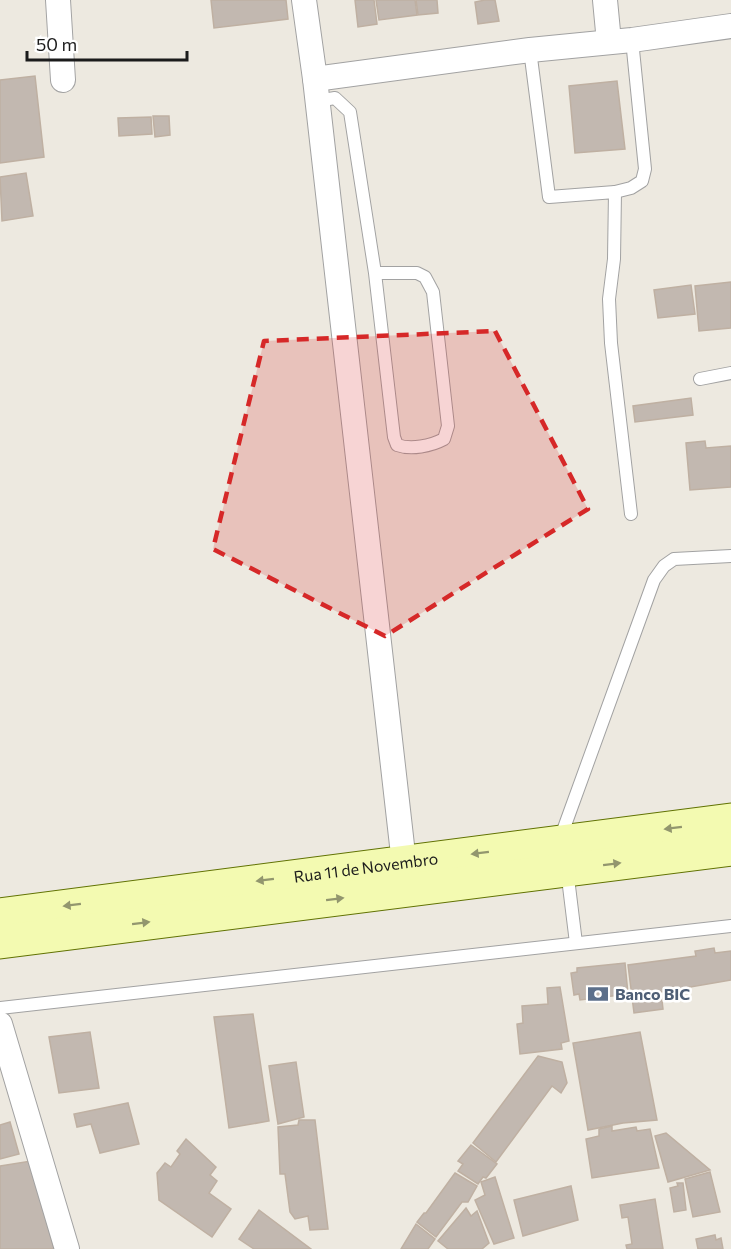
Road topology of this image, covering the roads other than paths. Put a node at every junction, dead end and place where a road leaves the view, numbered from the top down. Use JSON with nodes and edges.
{"nodes":[{"id":1,"x":58,"y":0,"type":"edge"},
{"id":2,"x":304,"y":0,"type":"edge"},
{"id":3,"x":605,"y":0,"type":"edge"},
{"id":4,"x":731,"y":26,"type":"edge"},
{"id":5,"x":621,"y":41,"type":"junction"},
{"id":6,"x":531,"y":50,"type":"junction"},
{"id":7,"x":63,"y":80,"type":"dead end"},
{"id":8,"x":316,"y":90,"type":"junction"},
{"id":9,"x":615,"y":192,"type":"junction"},
{"id":10,"x":375,"y":273,"type":"junction"},
{"id":11,"x":731,"y":373,"type":"edge"},
{"id":12,"x":700,"y":379,"type":"dead end"},
{"id":13,"x":631,"y":514,"type":"dead end"},
{"id":14,"x":731,"y":556,"type":"edge"},
{"id":15,"x":731,"y":820,"type":"edge"},
{"id":16,"x":731,"y":849,"type":"edge"},
{"id":17,"x":563,"y":856,"type":"junction"},
{"id":18,"x":404,"y":862,"type":"junction"},
{"id":19,"x":0,"y":915,"type":"edge"},
{"id":20,"x":731,"y":926,"type":"edge"},
{"id":21,"x":0,"y":942,"type":"edge"},
{"id":22,"x":576,"y":943,"type":"junction"},
{"id":23,"x":0,"y":1008,"type":"edge"},
{"id":24,"x":0,"y":1024,"type":"edge"},
{"id":25,"x":67,"y":1249,"type":"edge"}],
"edges":[{"from":1,"to":7,"type":"street"},
{"from":2,"to":8,"type":"street"},
{"from":3,"to":5,"type":"street"},
{"from":4,"to":5,"type":"street"},
{"from":5,"to":6,"type":"street"},
{"from":5,"to":9,"type":"lane"},
{"from":6,"to":8,"type":"street"},
{"from":6,"to":9,"type":"lane"},
{"from":8,"to":10,"type":"lane"},
{"from":8,"to":18,"type":"street"},
{"from":9,"to":13,"type":"lane"},
{"from":10,"to":10,"type":"lane"},
{"from":11,"to":12,"type":"lane"},
{"from":14,"to":17,"type":"lane"},
{"from":15,"to":17,"type":"main road","name":"Rua 11 de Novembro","one_way":true},
{"from":17,"to":16,"type":"main road","name":"Rua 11 de Novembro","one_way":true},
{"from":17,"to":18,"type":"main road","name":"Rua 11 de Novembro","one_way":true},
{"from":21,"to":17,"type":"main road","name":"Rua 11 de Novembro","one_way":true},
{"from":17,"to":22,"type":"lane"},
{"from":18,"to":19,"type":"main road","name":"Rua 11 de Novembro","one_way":true},
{"from":20,"to":22,"type":"lane"},
{"from":22,"to":23,"type":"lane"},
{"from":24,"to":25,"type":"street"}]}
